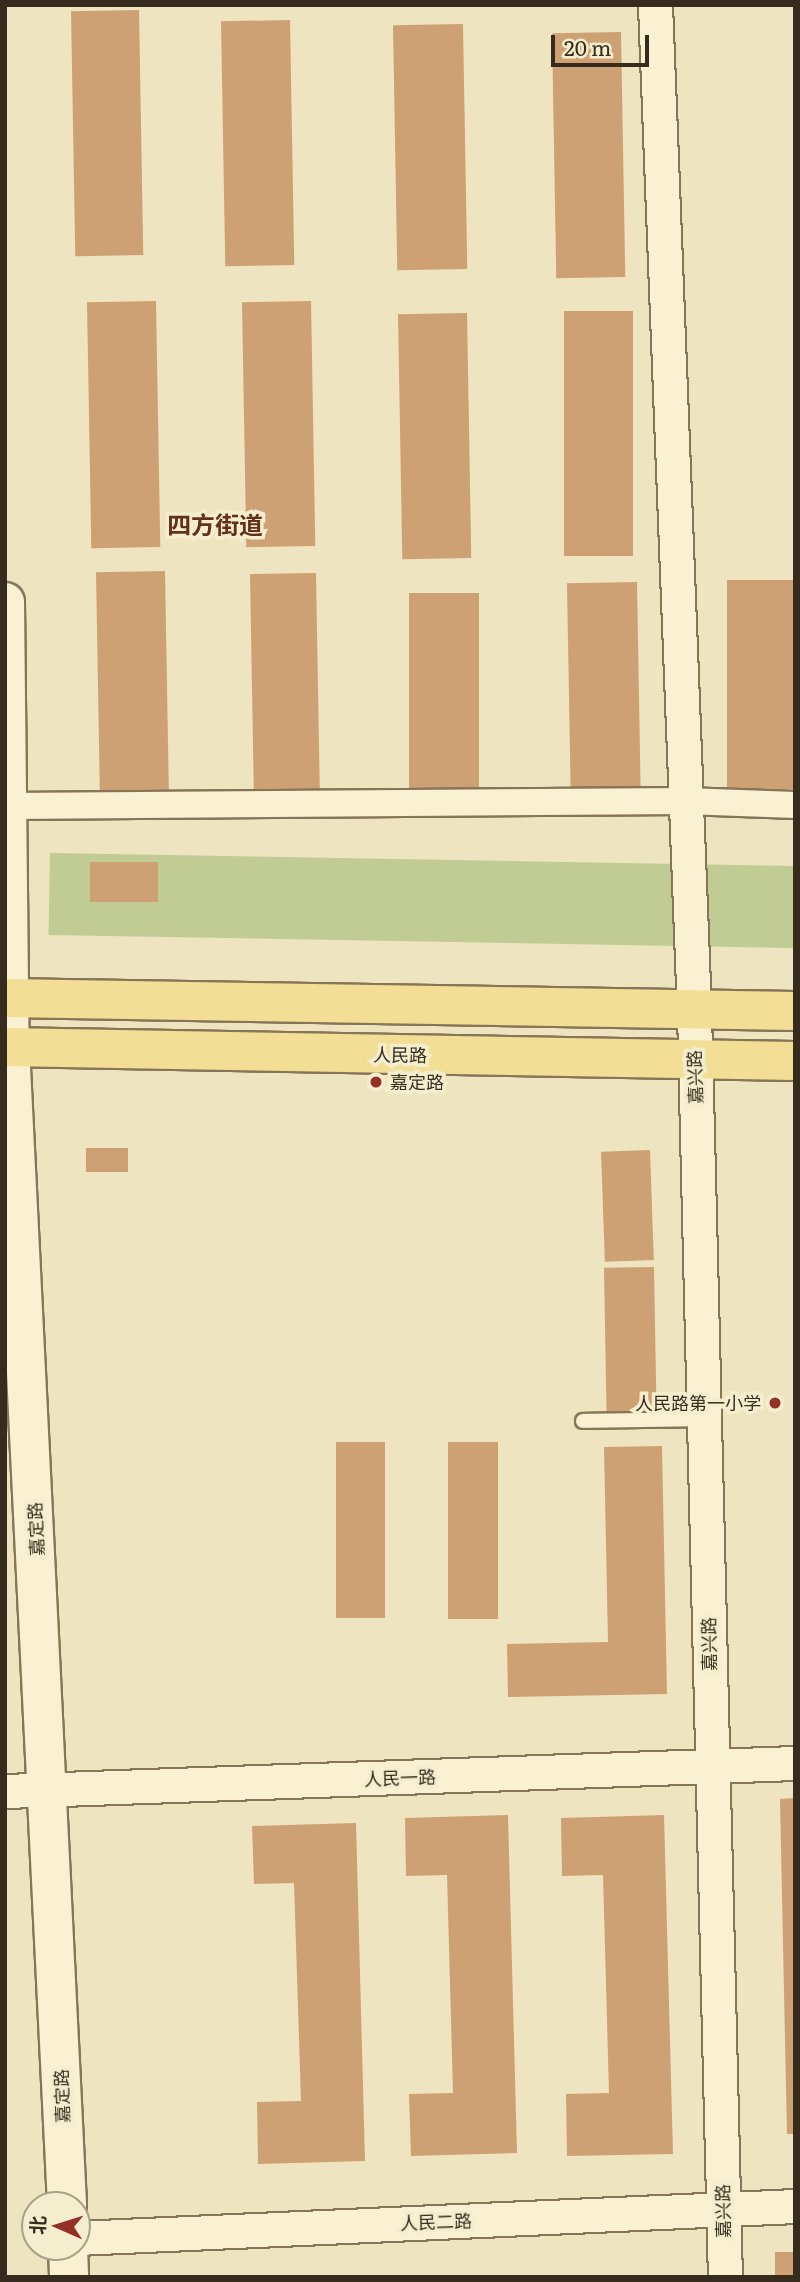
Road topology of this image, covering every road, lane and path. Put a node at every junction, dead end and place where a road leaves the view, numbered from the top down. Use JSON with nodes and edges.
{"nodes":[{"id":1,"x":655,"y":5,"type":"edge"},
{"id":2,"x":5,"y":602,"type":"edge"},
{"id":3,"x":6,"y":640,"type":"edge"},
{"id":4,"x":685,"y":801,"type":"junction"},
{"id":5,"x":795,"y":805,"type":"edge"},
{"id":6,"x":7,"y":806,"type":"junction"},
{"id":7,"x":7,"y":998,"type":"edge"},
{"id":8,"x":694,"y":1011,"type":"junction"},
{"id":9,"x":795,"y":1011,"type":"edge"},
{"id":10,"x":8,"y":1047,"type":"edge"},
{"id":11,"x":695,"y":1061,"type":"junction"},
{"id":12,"x":795,"y":1062,"type":"edge"},
{"id":13,"x":704,"y":1419,"type":"junction"},
{"id":14,"x":583,"y":1421,"type":"dead end"},
{"id":15,"x":795,"y":1763,"type":"edge"},
{"id":16,"x":712,"y":1768,"type":"junction"},
{"id":17,"x":50,"y":1790,"type":"junction"},
{"id":18,"x":5,"y":1791,"type":"edge"},
{"id":19,"x":66,"y":2191,"type":"edge"},
{"id":20,"x":795,"y":2206,"type":"edge"},
{"id":21,"x":723,"y":2210,"type":"junction"},
{"id":22,"x":91,"y":2237,"type":"edge"},
{"id":23,"x":725,"y":2277,"type":"edge"}],
"edges":[{"from":1,"to":4,"type":"street","name":"嘉兴路"},
{"from":2,"to":3,"type":"main road","name":"嘉定路"},
{"from":3,"to":6,"type":"main road","name":"嘉定路"},
{"from":4,"to":5,"type":"street"},
{"from":4,"to":6,"type":"street"},
{"from":4,"to":8,"type":"street","name":"嘉兴路"},
{"from":6,"to":7,"type":"main road","name":"嘉定路"},
{"from":7,"to":8,"type":"main road"},
{"from":7,"to":10,"type":"main road","name":"嘉定路"},
{"from":8,"to":9,"type":"main road"},
{"from":8,"to":11,"type":"street","name":"嘉兴路"},
{"from":10,"to":11,"type":"main road","name":"人民路"},
{"from":10,"to":17,"type":"main road","name":"嘉定路"},
{"from":11,"to":12,"type":"main road","name":"人民路"},
{"from":11,"to":13,"type":"street","name":"嘉兴路"},
{"from":13,"to":14,"type":"lane"},
{"from":13,"to":16,"type":"street","name":"嘉兴路"},
{"from":15,"to":16,"type":"street","name":"人民一路"},
{"from":16,"to":17,"type":"street","name":"人民一路"},
{"from":16,"to":21,"type":"street","name":"嘉兴路"},
{"from":17,"to":18,"type":"street","name":"人民一路"},
{"from":17,"to":19,"type":"main road","name":"嘉定路"},
{"from":20,"to":21,"type":"street","name":"人民二路"},
{"from":21,"to":22,"type":"street","name":"人民二路"},
{"from":21,"to":23,"type":"street","name":"嘉兴路"}]}
